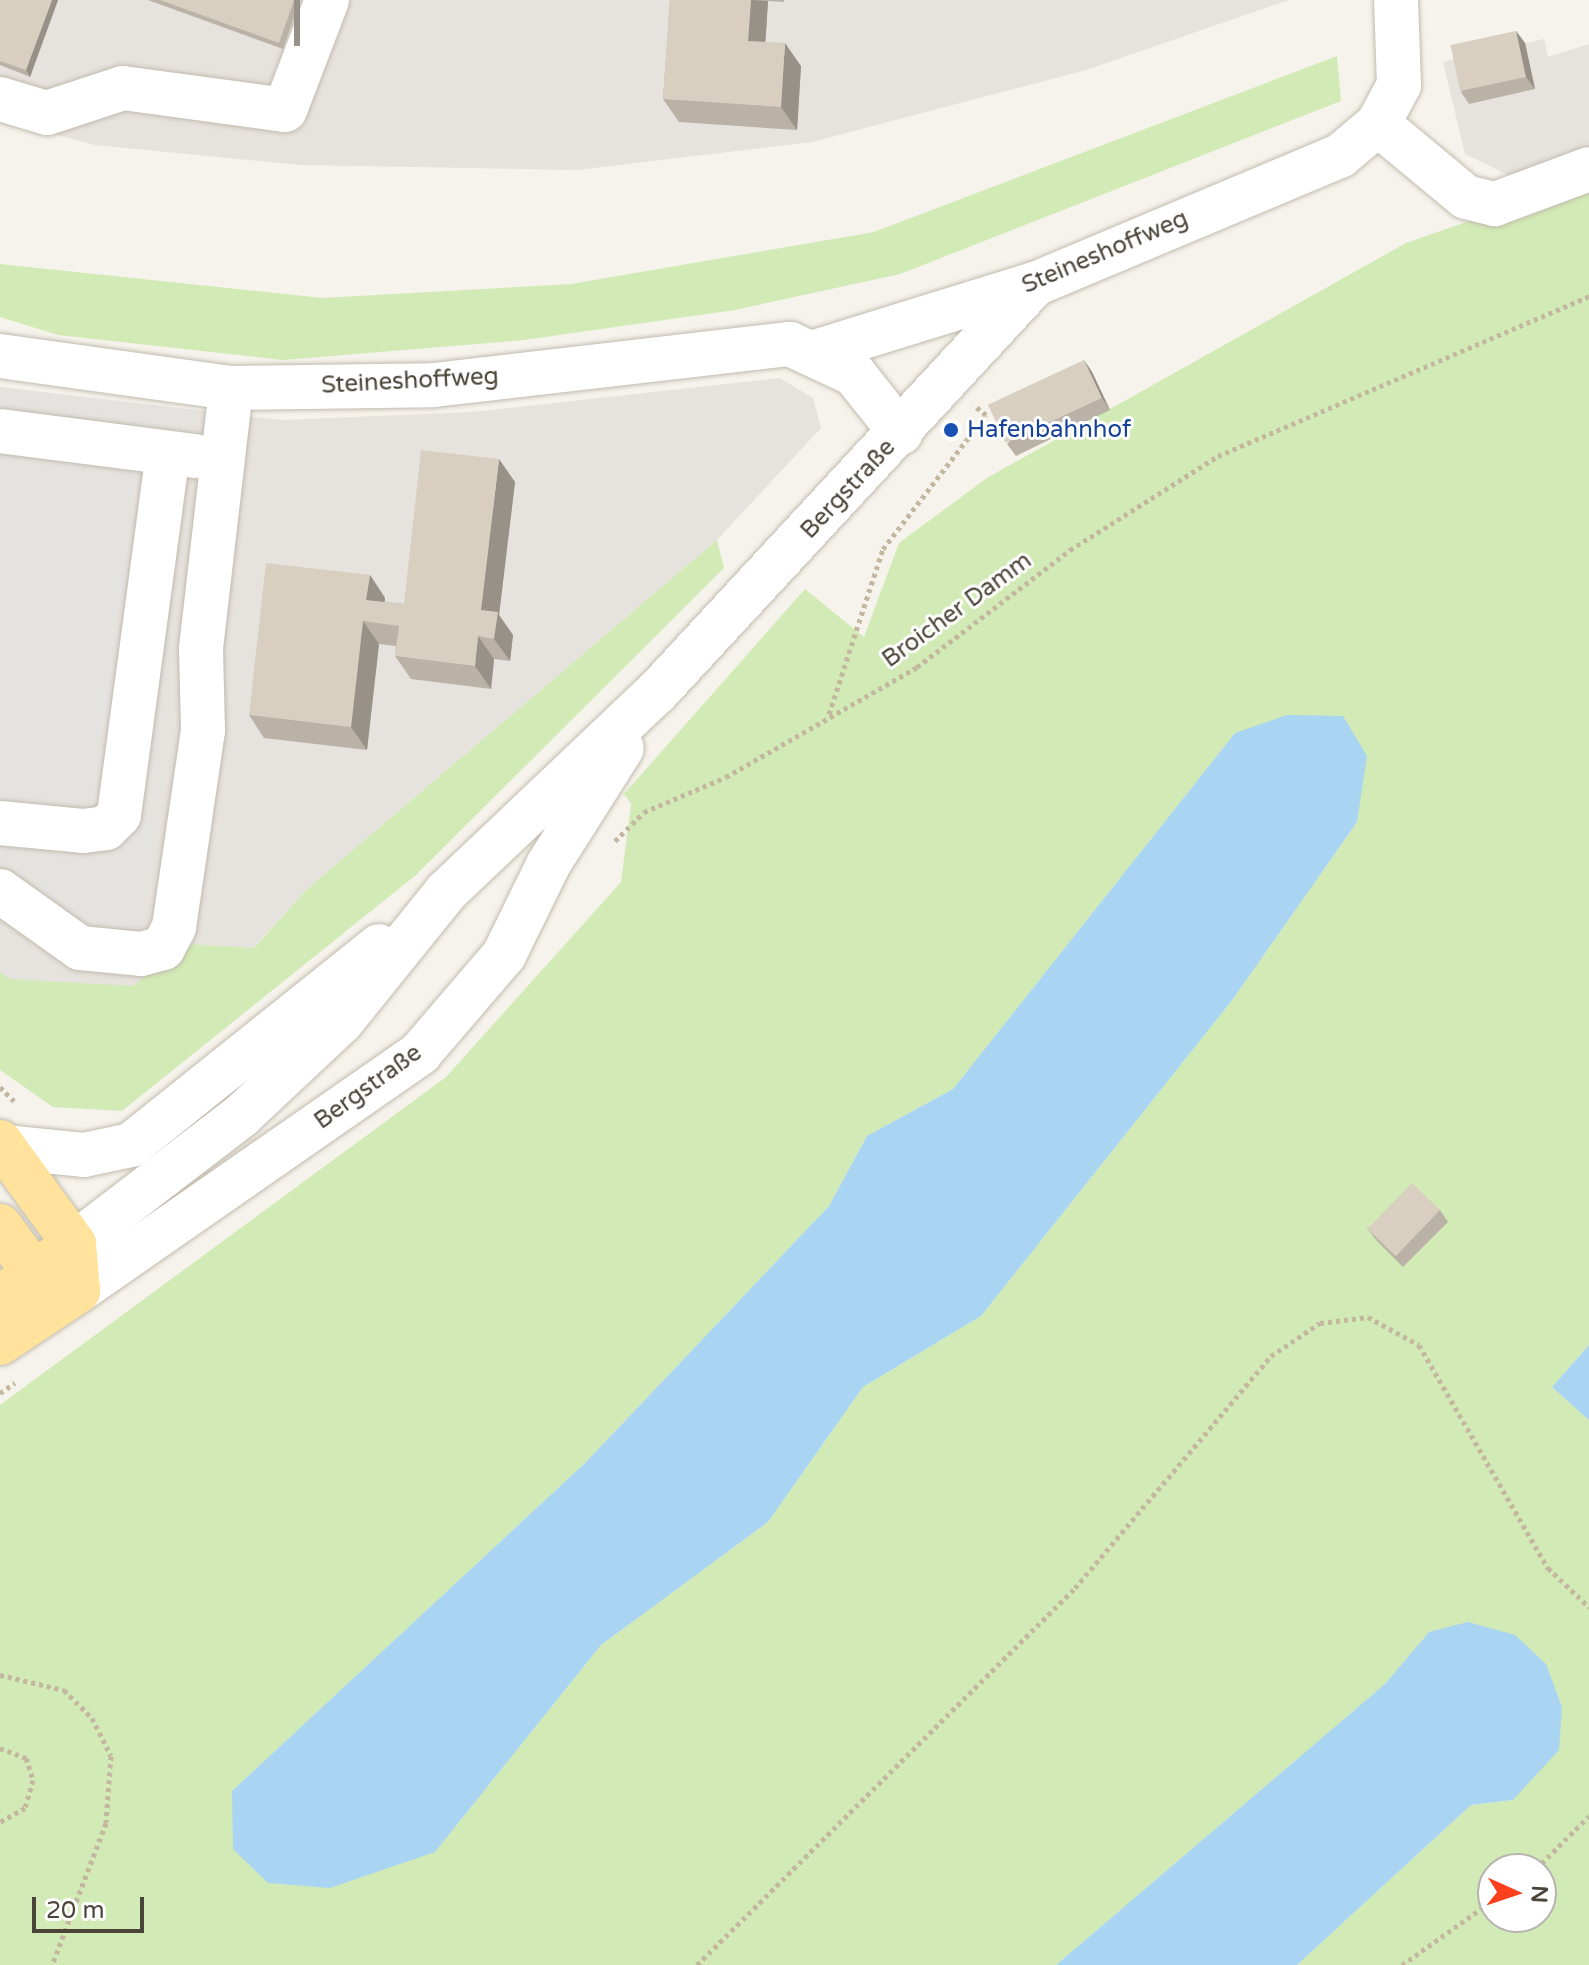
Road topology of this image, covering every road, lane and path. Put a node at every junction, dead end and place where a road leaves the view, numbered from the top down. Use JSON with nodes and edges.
{"nodes":[{"id":1,"x":327,"y":0,"type":"edge"},
{"id":2,"x":1396,"y":0,"type":"edge"},
{"id":3,"x":0,"y":99,"type":"edge"},
{"id":4,"x":1378,"y":124,"type":"junction"},
{"id":5,"x":1589,"y":169,"type":"edge"},
{"id":6,"x":1035,"y":284,"type":"junction"},
{"id":7,"x":1589,"y":296,"type":"edge"},
{"id":8,"x":818,"y":351,"type":"junction"},
{"id":9,"x":0,"y":356,"type":"edge"},
{"id":10,"x":947,"y":381,"type":"junction"},
{"id":11,"x":231,"y":388,"type":"junction"},
{"id":12,"x":0,"y":431,"type":"edge"},
{"id":13,"x":901,"y":433,"type":"junction"},
{"id":14,"x":168,"y":453,"type":"junction"},
{"id":15,"x":223,"y":460,"type":"junction"},
{"id":16,"x":657,"y":692,"type":"junction"},
{"id":17,"x":828,"y":715,"type":"junction"},
{"id":18,"x":0,"y":823,"type":"edge"},
{"id":19,"x":607,"y":849,"type":"dead end"},
{"id":20,"x":0,"y":891,"type":"edge"},
{"id":21,"x":446,"y":892,"type":"junction"},
{"id":22,"x":2,"y":1144,"type":"edge"},
{"id":23,"x":0,"y":1226,"type":"edge"},
{"id":24,"x":74,"y":1244,"type":"junction"},
{"id":25,"x":35,"y":1274,"type":"junction"},
{"id":26,"x":78,"y":1291,"type":"junction"},
{"id":27,"x":0,"y":1298,"type":"edge"},
{"id":28,"x":0,"y":1343,"type":"edge"},
{"id":29,"x":1589,"y":1607,"type":"edge"},
{"id":30,"x":0,"y":1675,"type":"edge"},
{"id":31,"x":0,"y":1748,"type":"edge"},
{"id":32,"x":1589,"y":1816,"type":"edge"},
{"id":33,"x":0,"y":1822,"type":"edge"},
{"id":34,"x":1552,"y":1853,"type":"edge"},
{"id":35,"x":1477,"y":1911,"type":"edge"},
{"id":36,"x":52,"y":1965,"type":"edge"},
{"id":37,"x":697,"y":1965,"type":"edge"},
{"id":38,"x":1402,"y":1965,"type":"edge"}],
"edges":[{"from":1,"to":3,"type":"street"},
{"from":2,"to":4,"type":"street"},
{"from":4,"to":5,"type":"street"},
{"from":4,"to":6,"type":"street","name":"Steineshoffweg"},
{"from":6,"to":8,"type":"street","name":"Steineshoffweg"},
{"from":6,"to":10,"type":"street","name":"Bergstraße"},
{"from":7,"to":17,"type":"path","name":"Broicher Damm"},
{"from":8,"to":11,"type":"street","name":"Steineshoffweg"},
{"from":8,"to":13,"type":"street","name":"Steineshoffweg"},
{"from":9,"to":11,"type":"street","name":"Steineshoffweg"},
{"from":10,"to":13,"type":"street","name":"Bergstraße"},
{"from":10,"to":17,"type":"path"},
{"from":11,"to":15,"type":"street"},
{"from":12,"to":14,"type":"street"},
{"from":13,"to":16,"type":"street","name":"Bergstraße"},
{"from":14,"to":15,"type":"street"},
{"from":14,"to":18,"type":"street"},
{"from":15,"to":20,"type":"street"},
{"from":16,"to":21,"type":"street","name":"Bergstraße"},
{"from":16,"to":26,"type":"street","name":"Bergstraße"},
{"from":17,"to":19,"type":"path","name":"Broicher Damm"},
{"from":21,"to":22,"type":"street"},
{"from":21,"to":24,"type":"street","name":"Bergstraße"},
{"from":22,"to":24,"type":"main road"},
{"from":23,"to":25,"type":"main road"},
{"from":24,"to":25,"type":"main road","name":"Bergstraße"},
{"from":24,"to":26,"type":"main road"},
{"from":25,"to":26,"type":"main road"},
{"from":25,"to":27,"type":"main road","name":"Bergstraße"},
{"from":26,"to":28,"type":"main road","name":"Bergstraße"},
{"from":29,"to":37,"type":"path"},
{"from":30,"to":36,"type":"path"},
{"from":31,"to":33,"type":"path"},
{"from":32,"to":34,"type":"path"},
{"from":35,"to":38,"type":"path"}]}
